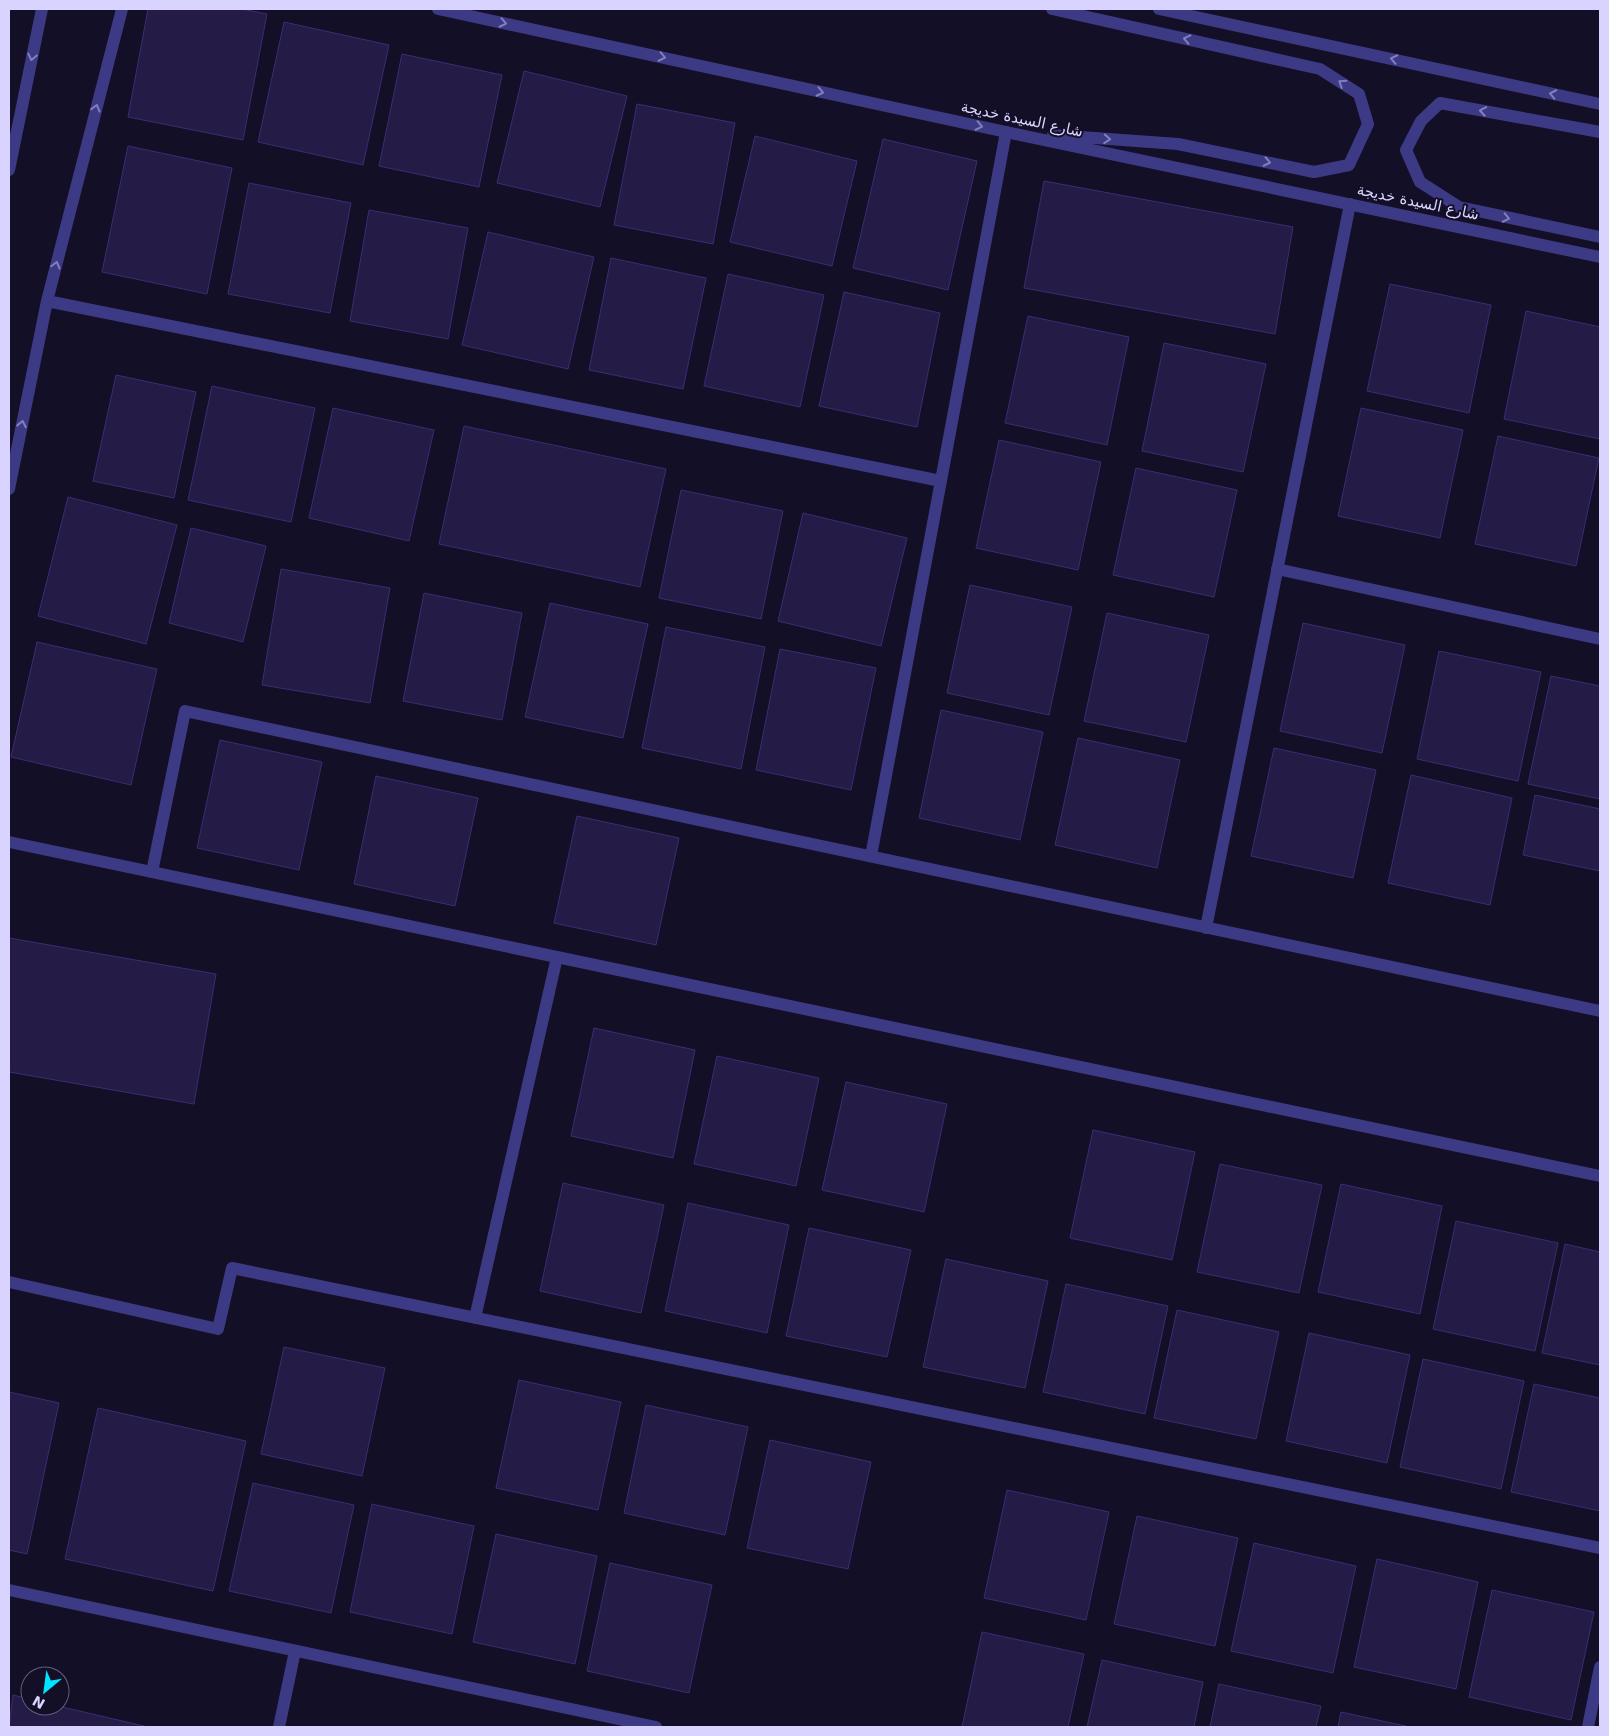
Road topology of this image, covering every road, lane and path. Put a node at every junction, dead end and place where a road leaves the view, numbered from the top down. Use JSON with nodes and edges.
{"nodes":[{"id":1,"x":42,"y":9,"type":"edge"},
{"id":2,"x":122,"y":9,"type":"edge"},
{"id":3,"x":438,"y":9,"type":"edge"},
{"id":4,"x":1052,"y":9,"type":"edge"},
{"id":5,"x":1159,"y":9,"type":"edge"},
{"id":6,"x":1600,"y":104,"type":"edge"},
{"id":7,"x":1006,"y":132,"type":"junction"},
{"id":8,"x":1600,"y":132,"type":"edge"},
{"id":9,"x":9,"y":170,"type":"edge"},
{"id":10,"x":1350,"y":204,"type":"junction"},
{"id":11,"x":1600,"y":237,"type":"edge"},
{"id":12,"x":1600,"y":257,"type":"edge"},
{"id":13,"x":47,"y":300,"type":"junction"},
{"id":14,"x":941,"y":481,"type":"junction"},
{"id":15,"x":9,"y":489,"type":"edge"},
{"id":16,"x":1276,"y":569,"type":"junction"},
{"id":17,"x":1600,"y":639,"type":"edge"},
{"id":18,"x":9,"y":842,"type":"edge"},
{"id":19,"x":871,"y":856,"type":"junction"},
{"id":20,"x":152,"y":872,"type":"junction"},
{"id":21,"x":1206,"y":928,"type":"junction"},
{"id":22,"x":557,"y":957,"type":"junction"},
{"id":23,"x":1600,"y":1011,"type":"edge"},
{"id":24,"x":1600,"y":1176,"type":"edge"},
{"id":25,"x":9,"y":1282,"type":"edge"},
{"id":26,"x":475,"y":1318,"type":"junction"},
{"id":27,"x":1600,"y":1548,"type":"edge"},
{"id":28,"x":9,"y":1590,"type":"edge"},
{"id":29,"x":295,"y":1651,"type":"junction"},
{"id":30,"x":1600,"y":1667,"type":"edge"},
{"id":31,"x":1598,"y":1689,"type":"edge"},
{"id":32,"x":279,"y":1727,"type":"edge"},
{"id":33,"x":652,"y":1727,"type":"edge"},
{"id":34,"x":1588,"y":1727,"type":"edge"}],
"edges":[{"from":1,"to":9,"type":"street","one_way":true},
{"from":13,"to":2,"type":"street","one_way":true},
{"from":3,"to":7,"type":"street","name":"شارع السيدة خديجة","one_way":true},
{"from":7,"to":4,"type":"street","one_way":true},
{"from":6,"to":5,"type":"street","one_way":true},
{"from":7,"to":10,"type":"street","name":"شارع السيدة خديجة"},
{"from":7,"to":14,"type":"street"},
{"from":8,"to":11,"type":"street","one_way":true},
{"from":10,"to":12,"type":"street","name":"شارع السيدة خديجة"},
{"from":10,"to":16,"type":"street"},
{"from":13,"to":14,"type":"street"},
{"from":15,"to":13,"type":"street","one_way":true},
{"from":14,"to":19,"type":"street"},
{"from":16,"to":17,"type":"street"},
{"from":16,"to":21,"type":"street"},
{"from":18,"to":20,"type":"street"},
{"from":19,"to":20,"type":"street"},
{"from":19,"to":21,"type":"street"},
{"from":20,"to":22,"type":"street"},
{"from":21,"to":23,"type":"street"},
{"from":22,"to":24,"type":"street"},
{"from":22,"to":26,"type":"street"},
{"from":25,"to":26,"type":"street"},
{"from":26,"to":27,"type":"street"},
{"from":28,"to":29,"type":"street"},
{"from":29,"to":32,"type":"street"},
{"from":29,"to":33,"type":"street"},
{"from":30,"to":31,"type":"street"},
{"from":31,"to":34,"type":"street"}]}
